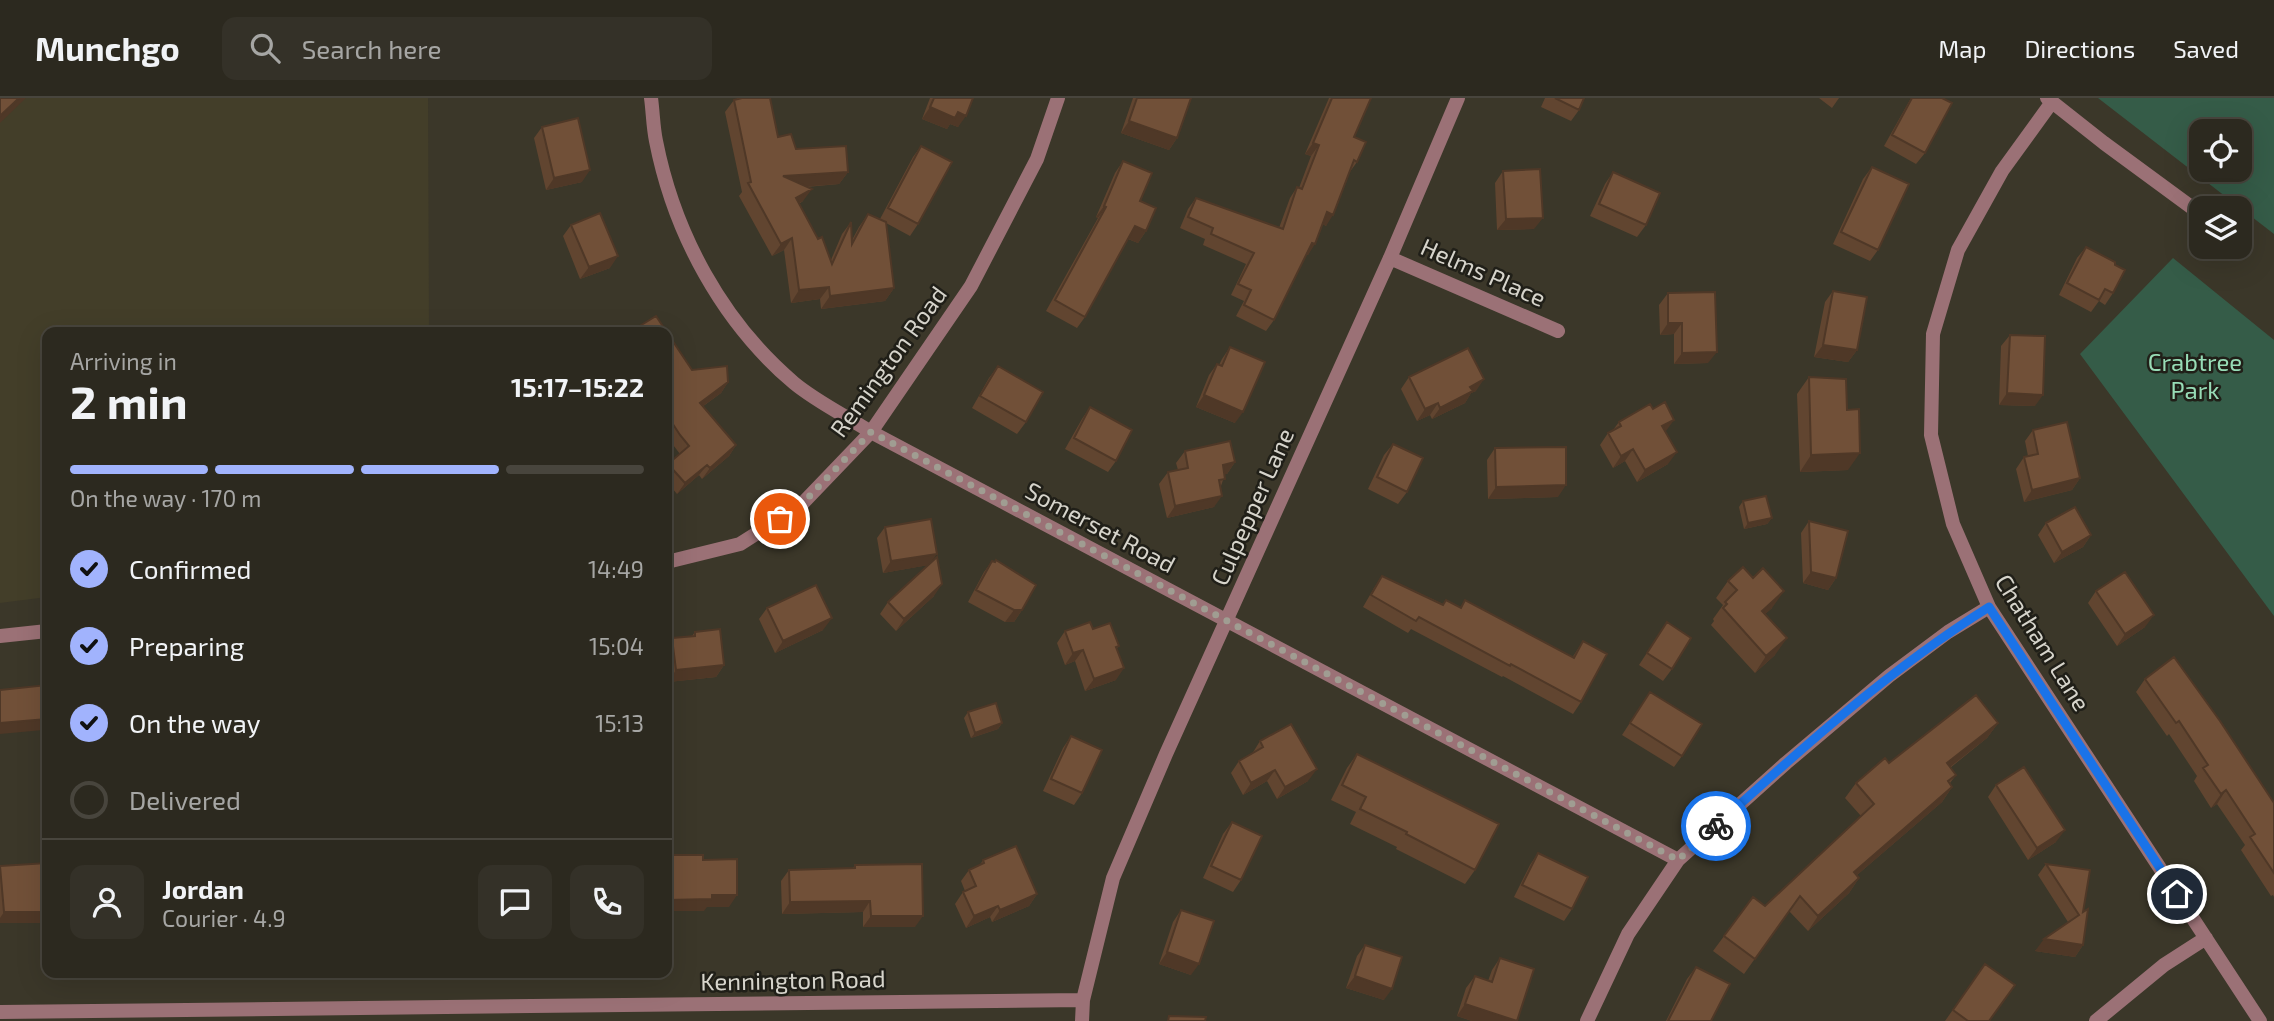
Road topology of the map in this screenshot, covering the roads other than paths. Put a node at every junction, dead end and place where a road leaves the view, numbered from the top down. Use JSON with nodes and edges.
{"nodes":[{"id":1,"x":651,"y":98,"type":"edge"},
{"id":2,"x":1058,"y":98,"type":"edge"},
{"id":3,"x":1458,"y":98,"type":"edge"},
{"id":4,"x":2050,"y":100,"type":"edge"},
{"id":5,"x":2189,"y":205,"type":"edge"},
{"id":6,"x":1390,"y":258,"type":"junction"},
{"id":7,"x":1558,"y":331,"type":"dead end"},
{"id":8,"x":871,"y":432,"type":"junction"},
{"id":9,"x":672,"y":561,"type":"edge"},
{"id":10,"x":1989,"y":607,"type":"junction"},
{"id":11,"x":1226,"y":621,"type":"junction"},
{"id":12,"x":42,"y":632,"type":"edge"},
{"id":13,"x":0,"y":636,"type":"edge"},
{"id":14,"x":1678,"y":860,"type":"junction"},
{"id":15,"x":2206,"y":938,"type":"junction"},
{"id":16,"x":1083,"y":1000,"type":"junction"},
{"id":17,"x":0,"y":1012,"type":"edge"},
{"id":18,"x":1082,"y":1021,"type":"edge"},
{"id":19,"x":1587,"y":1021,"type":"edge"},
{"id":20,"x":2096,"y":1021,"type":"edge"},
{"id":21,"x":2260,"y":1021,"type":"edge"}],
"edges":[{"from":1,"to":8,"type":"street","name":"Somerset Road"},
{"from":2,"to":8,"type":"street","name":"Remington Road"},
{"from":3,"to":6,"type":"street","name":"Culpepper Lane"},
{"from":4,"to":5,"type":"street"},
{"from":4,"to":10,"type":"street","name":"Chatham Lane"},
{"from":6,"to":7,"type":"street","name":"Helms Place"},
{"from":6,"to":11,"type":"street","name":"Culpepper Lane"},
{"from":8,"to":9,"type":"street","name":"Remington Road"},
{"from":8,"to":11,"type":"street","name":"Somerset Road"},
{"from":10,"to":14,"type":"street"},
{"from":10,"to":15,"type":"street","name":"Chatham Lane"},
{"from":11,"to":14,"type":"street","name":"Somerset Road"},
{"from":11,"to":16,"type":"street","name":"Culpepper Lane"},
{"from":12,"to":13,"type":"street"},
{"from":14,"to":19,"type":"street"},
{"from":15,"to":20,"type":"street"},
{"from":15,"to":21,"type":"street","name":"Chatham Lane"},
{"from":16,"to":17,"type":"street","name":"Kennington Road"},
{"from":16,"to":18,"type":"street","name":"Culpepper Lane"}]}
